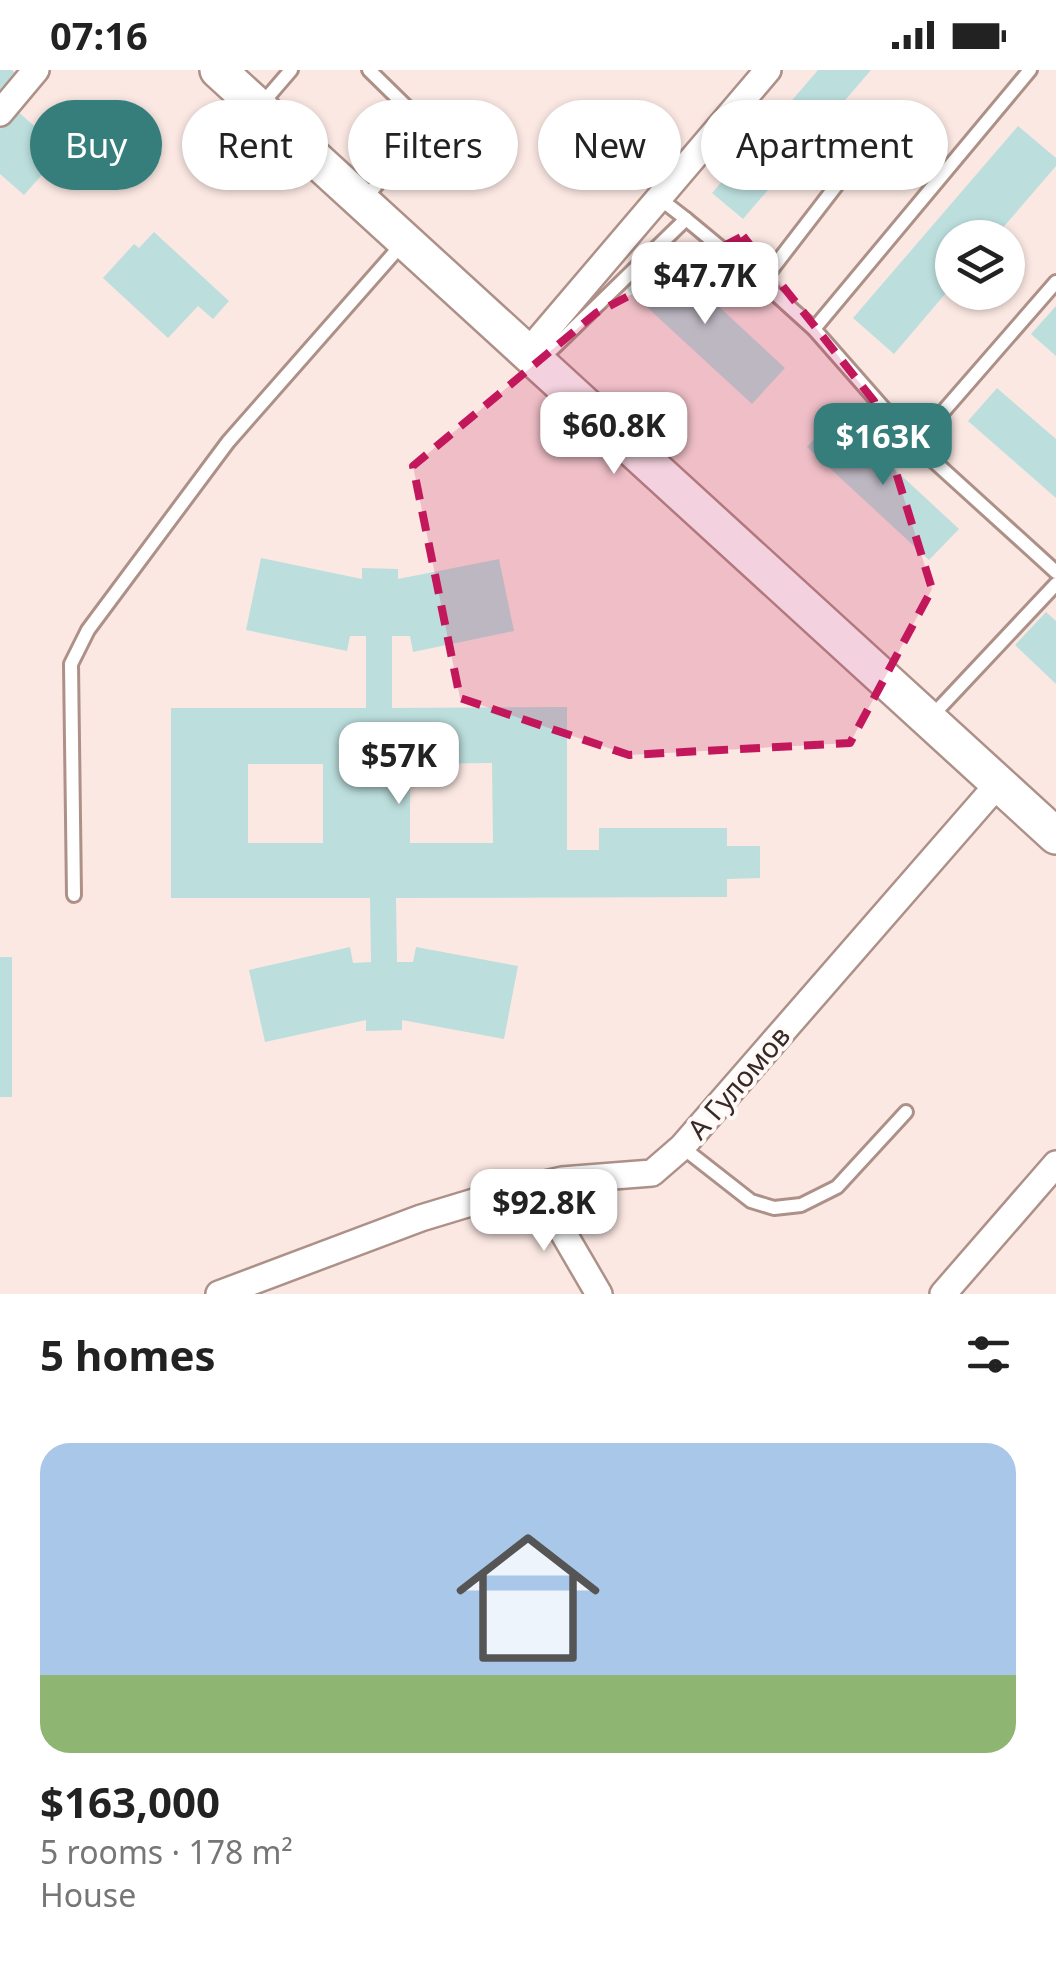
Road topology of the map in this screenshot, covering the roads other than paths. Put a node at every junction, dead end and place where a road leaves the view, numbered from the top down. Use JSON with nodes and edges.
{"nodes":[{"id":1,"x":36,"y":70,"type":"edge"},
{"id":2,"x":218,"y":70,"type":"edge"},
{"id":3,"x":291,"y":70,"type":"edge"},
{"id":4,"x":369,"y":70,"type":"edge"},
{"id":5,"x":768,"y":70,"type":"edge"},
{"id":6,"x":1030,"y":70,"type":"edge"},
{"id":7,"x":250,"y":100,"type":"edge"},
{"id":8,"x":266,"y":100,"type":"edge"},
{"id":9,"x":0,"y":113,"type":"edge"},
{"id":10,"x":328,"y":171,"type":"edge"},
{"id":11,"x":833,"y":190,"type":"edge"},
{"id":12,"x":659,"y":198,"type":"junction"},
{"id":13,"x":362,"y":202,"type":"junction"},
{"id":14,"x":686,"y":219,"type":"junction"},
{"id":15,"x":404,"y":241,"type":"junction"},
{"id":16,"x":762,"y":282,"type":"junction"},
{"id":17,"x":1056,"y":282,"type":"edge"},
{"id":18,"x":814,"y":329,"type":"junction"},
{"id":19,"x":533,"y":358,"type":"junction"},
{"id":20,"x":915,"y":444,"type":"junction"},
{"id":21,"x":1056,"y":572,"type":"edge"},
{"id":22,"x":1056,"y":584,"type":"edge"},
{"id":23,"x":929,"y":720,"type":"junction"},
{"id":24,"x":999,"y":783,"type":"junction"},
{"id":25,"x":1056,"y":836,"type":"edge"},
{"id":26,"x":74,"y":896,"type":"dead end"},
{"id":27,"x":906,"y":1112,"type":"dead end"},
{"id":28,"x":682,"y":1147,"type":"junction"},
{"id":29,"x":1056,"y":1164,"type":"edge"},
{"id":30,"x":536,"y":1186,"type":"junction"},
{"id":31,"x":233,"y":1292,"type":"edge"},
{"id":32,"x":599,"y":1294,"type":"edge"},
{"id":33,"x":943,"y":1294,"type":"edge"}],
"edges":[{"from":1,"to":9,"type":"street"},
{"from":2,"to":7,"type":"street"},
{"from":3,"to":8,"type":"lane"},
{"from":4,"to":13,"type":"lane"},
{"from":5,"to":12,"type":"street"},
{"from":6,"to":18,"type":"lane"},
{"from":10,"to":13,"type":"street"},
{"from":11,"to":16,"type":"lane"},
{"from":12,"to":14,"type":"lane"},
{"from":12,"to":19,"type":"street"},
{"from":13,"to":15,"type":"street"},
{"from":14,"to":16,"type":"lane"},
{"from":14,"to":19,"type":"lane"},
{"from":15,"to":19,"type":"street"},
{"from":15,"to":26,"type":"lane"},
{"from":16,"to":18,"type":"lane"},
{"from":17,"to":20,"type":"lane"},
{"from":18,"to":20,"type":"lane"},
{"from":19,"to":23,"type":"street"},
{"from":20,"to":21,"type":"lane"},
{"from":22,"to":23,"type":"lane"},
{"from":23,"to":24,"type":"street"},
{"from":24,"to":25,"type":"street"},
{"from":24,"to":28,"type":"street","name":"А Гуломов"},
{"from":27,"to":28,"type":"lane"},
{"from":28,"to":30,"type":"street","name":"А Гуломов"},
{"from":29,"to":33,"type":"street"},
{"from":30,"to":31,"type":"street","name":"А Гуломов"},
{"from":30,"to":32,"type":"street"}]}
